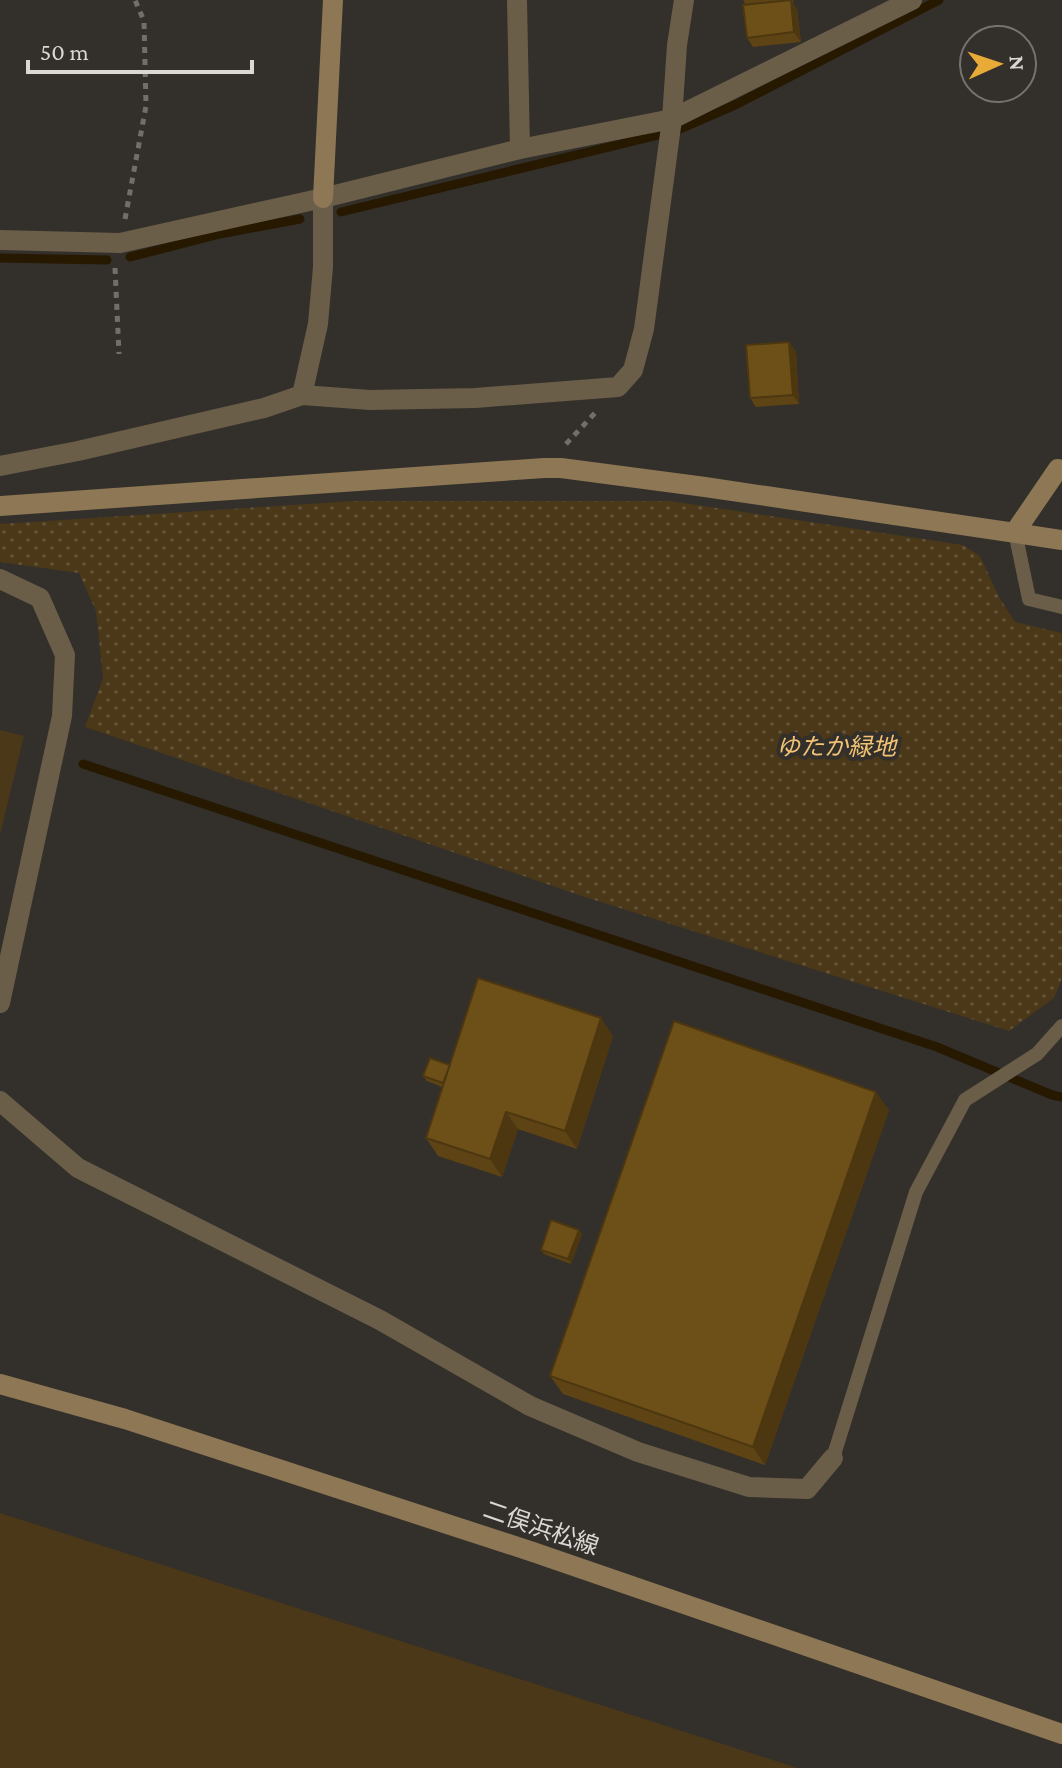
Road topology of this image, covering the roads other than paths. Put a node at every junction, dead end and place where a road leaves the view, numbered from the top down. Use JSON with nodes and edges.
{"nodes":[{"id":1,"x":333,"y":0,"type":"edge"},
{"id":2,"x":517,"y":0,"type":"edge"},
{"id":3,"x":684,"y":0,"type":"edge"},
{"id":4,"x":912,"y":0,"type":"edge"},
{"id":5,"x":670,"y":128,"type":"junction"},
{"id":6,"x":520,"y":149,"type":"junction"},
{"id":7,"x":323,"y":198,"type":"junction"},
{"id":8,"x":0,"y":240,"type":"edge"},
{"id":9,"x":302,"y":395,"type":"junction"},
{"id":10,"x":0,"y":466,"type":"edge"},
{"id":11,"x":1062,"y":470,"type":"edge"},
{"id":12,"x":0,"y":506,"type":"edge"},
{"id":13,"x":1015,"y":532,"type":"junction"},
{"id":14,"x":1062,"y":540,"type":"edge"},
{"id":15,"x":0,"y":579,"type":"edge"},
{"id":16,"x":1062,"y":607,"type":"edge"},
{"id":17,"x":0,"y":1003,"type":"edge"},
{"id":18,"x":1062,"y":1026,"type":"edge"},
{"id":19,"x":0,"y":1101,"type":"edge"},
{"id":20,"x":0,"y":1384,"type":"edge"},
{"id":21,"x":833,"y":1458,"type":"joint"},
{"id":22,"x":1062,"y":1734,"type":"edge"}],
"edges":[{"from":1,"to":7,"type":"street"},
{"from":2,"to":6,"type":"street"},
{"from":3,"to":5,"type":"street"},
{"from":4,"to":5,"type":"street"},
{"from":5,"to":6,"type":"street"},
{"from":5,"to":9,"type":"street"},
{"from":6,"to":7,"type":"street"},
{"from":7,"to":8,"type":"street"},
{"from":7,"to":9,"type":"street"},
{"from":9,"to":10,"type":"street"},
{"from":11,"to":13,"type":"street"},
{"from":12,"to":13,"type":"street"},
{"from":13,"to":14,"type":"street"},
{"from":13,"to":16,"type":"lane"},
{"from":15,"to":17,"type":"street"},
{"from":18,"to":21,"type":"lane"},
{"from":19,"to":21,"type":"street"},
{"from":20,"to":22,"type":"street","name":"二俣浜松線"}]}
